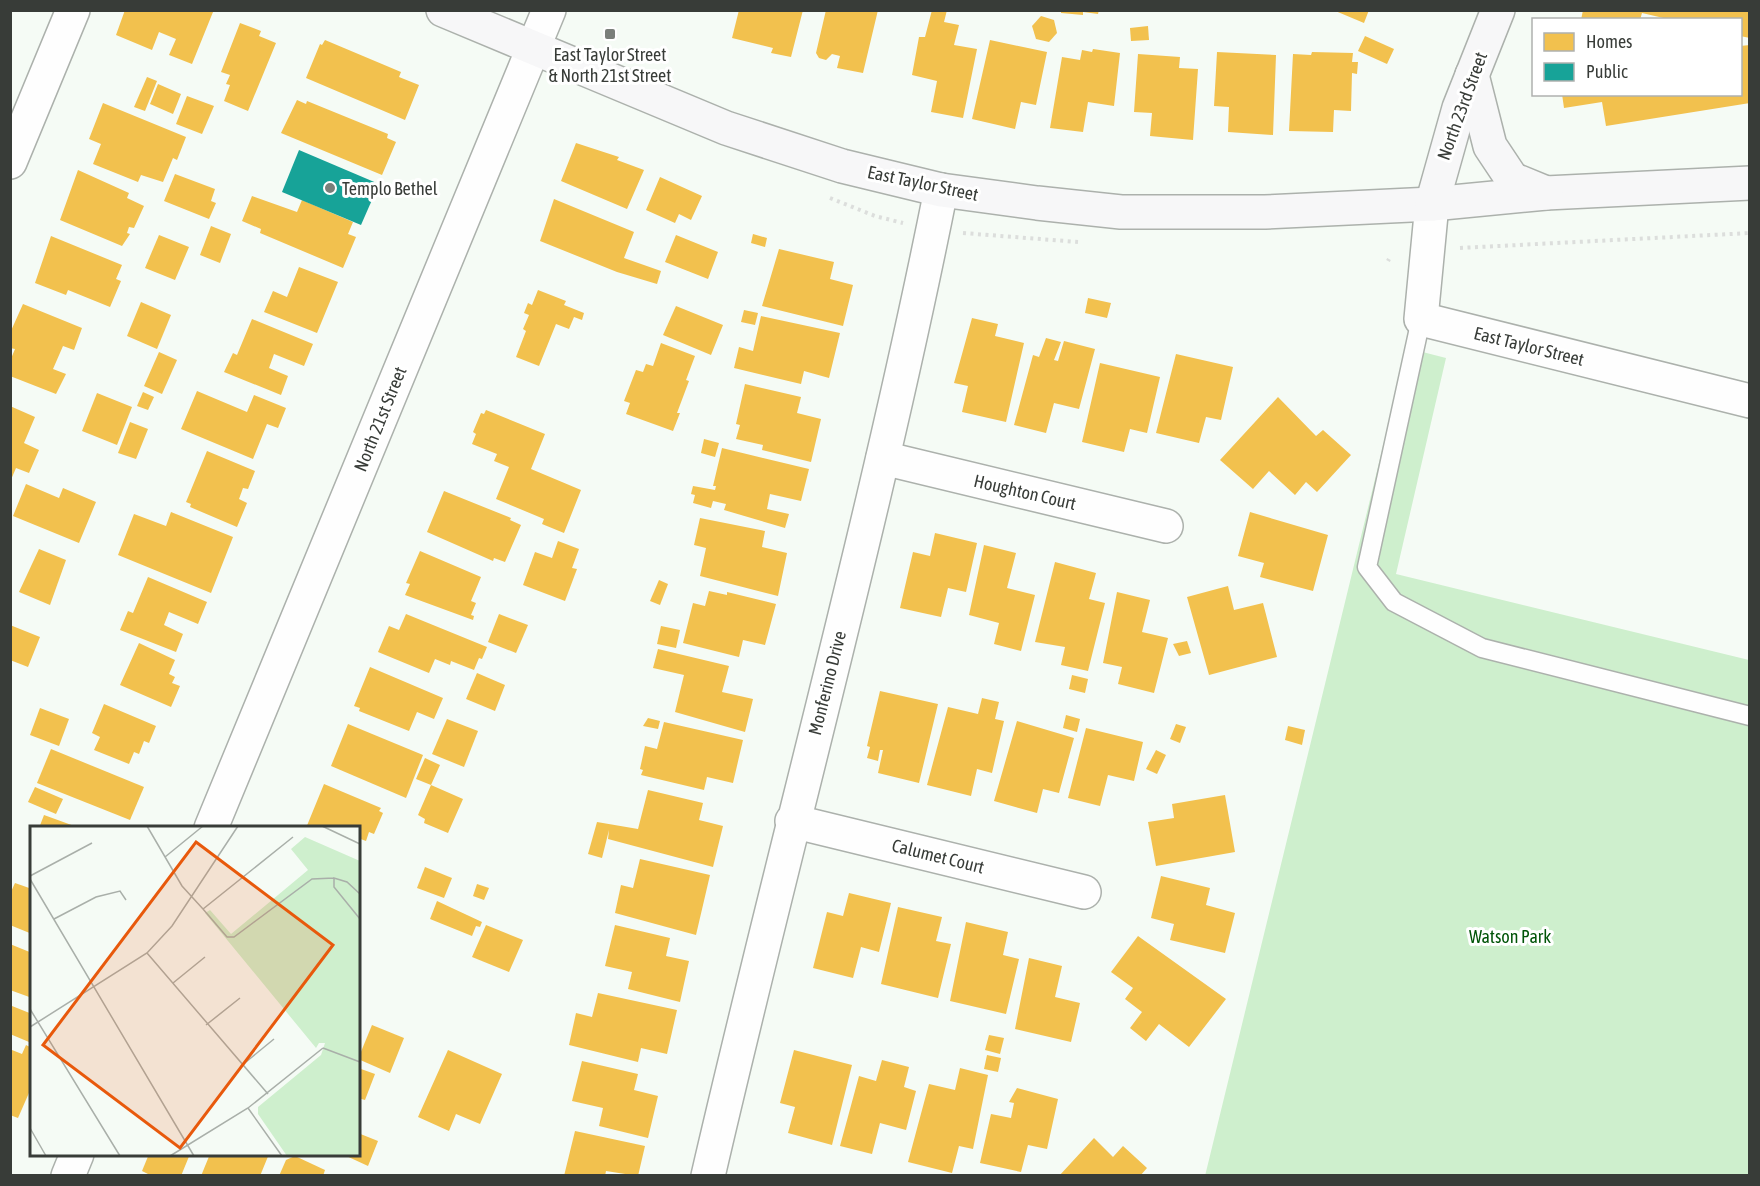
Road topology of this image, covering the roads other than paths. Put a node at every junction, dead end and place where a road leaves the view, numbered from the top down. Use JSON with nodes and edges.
{"nodes":[{"id":1,"x":73,"y":10,"type":"edge"},
{"id":2,"x":443,"y":10,"type":"edge"},
{"id":3,"x":549,"y":10,"type":"edge"},
{"id":4,"x":1498,"y":10,"type":"edge"},
{"id":5,"x":533,"y":47,"type":"junction"},
{"id":6,"x":1472,"y":75,"type":"junction"},
{"id":7,"x":10,"y":162,"type":"edge"},
{"id":8,"x":1749,"y":183,"type":"edge"},
{"id":9,"x":941,"y":190,"type":"junction"},
{"id":10,"x":1546,"y":193,"type":"junction"},
{"id":11,"x":1431,"y":204,"type":"junction"},
{"id":12,"x":1421,"y":319,"type":"junction"},
{"id":13,"x":1749,"y":401,"type":"edge"},
{"id":14,"x":884,"y":459,"type":"junction"},
{"id":15,"x":1166,"y":526,"type":"dead end"},
{"id":16,"x":1749,"y":716,"type":"edge"},
{"id":17,"x":792,"y":820,"type":"junction"},
{"id":18,"x":213,"y":826,"type":"edge"},
{"id":19,"x":1084,"y":892,"type":"dead end"},
{"id":20,"x":77,"y":1156,"type":"edge"},
{"id":21,"x":68,"y":1176,"type":"edge"},
{"id":22,"x":708,"y":1176,"type":"edge"}],
"edges":[{"from":1,"to":7,"type":"street"},
{"from":2,"to":5,"type":"main road","name":"East Taylor Street"},
{"from":3,"to":5,"type":"street","name":"North 21st Street"},
{"from":4,"to":6,"type":"main road","name":"North 23rd Street"},
{"from":5,"to":9,"type":"main road","name":"East Taylor Street"},
{"from":5,"to":18,"type":"street","name":"North 21st Street"},
{"from":6,"to":10,"type":"main road"},
{"from":6,"to":11,"type":"main road","name":"North 23rd Street"},
{"from":8,"to":10,"type":"main road","name":"East Taylor Street"},
{"from":9,"to":11,"type":"main road","name":"East Taylor Street"},
{"from":9,"to":14,"type":"street","name":"Monferino Drive"},
{"from":10,"to":11,"type":"main road","name":"East Taylor Street"},
{"from":11,"to":12,"type":"street"},
{"from":12,"to":13,"type":"street","name":"East Taylor Street"},
{"from":12,"to":16,"type":"lane"},
{"from":14,"to":15,"type":"street","name":"Houghton Court"},
{"from":14,"to":17,"type":"street","name":"Monferino Drive"},
{"from":17,"to":19,"type":"street","name":"Calumet Court"},
{"from":17,"to":22,"type":"street","name":"Monferino Drive"},
{"from":20,"to":21,"type":"street"}]}
